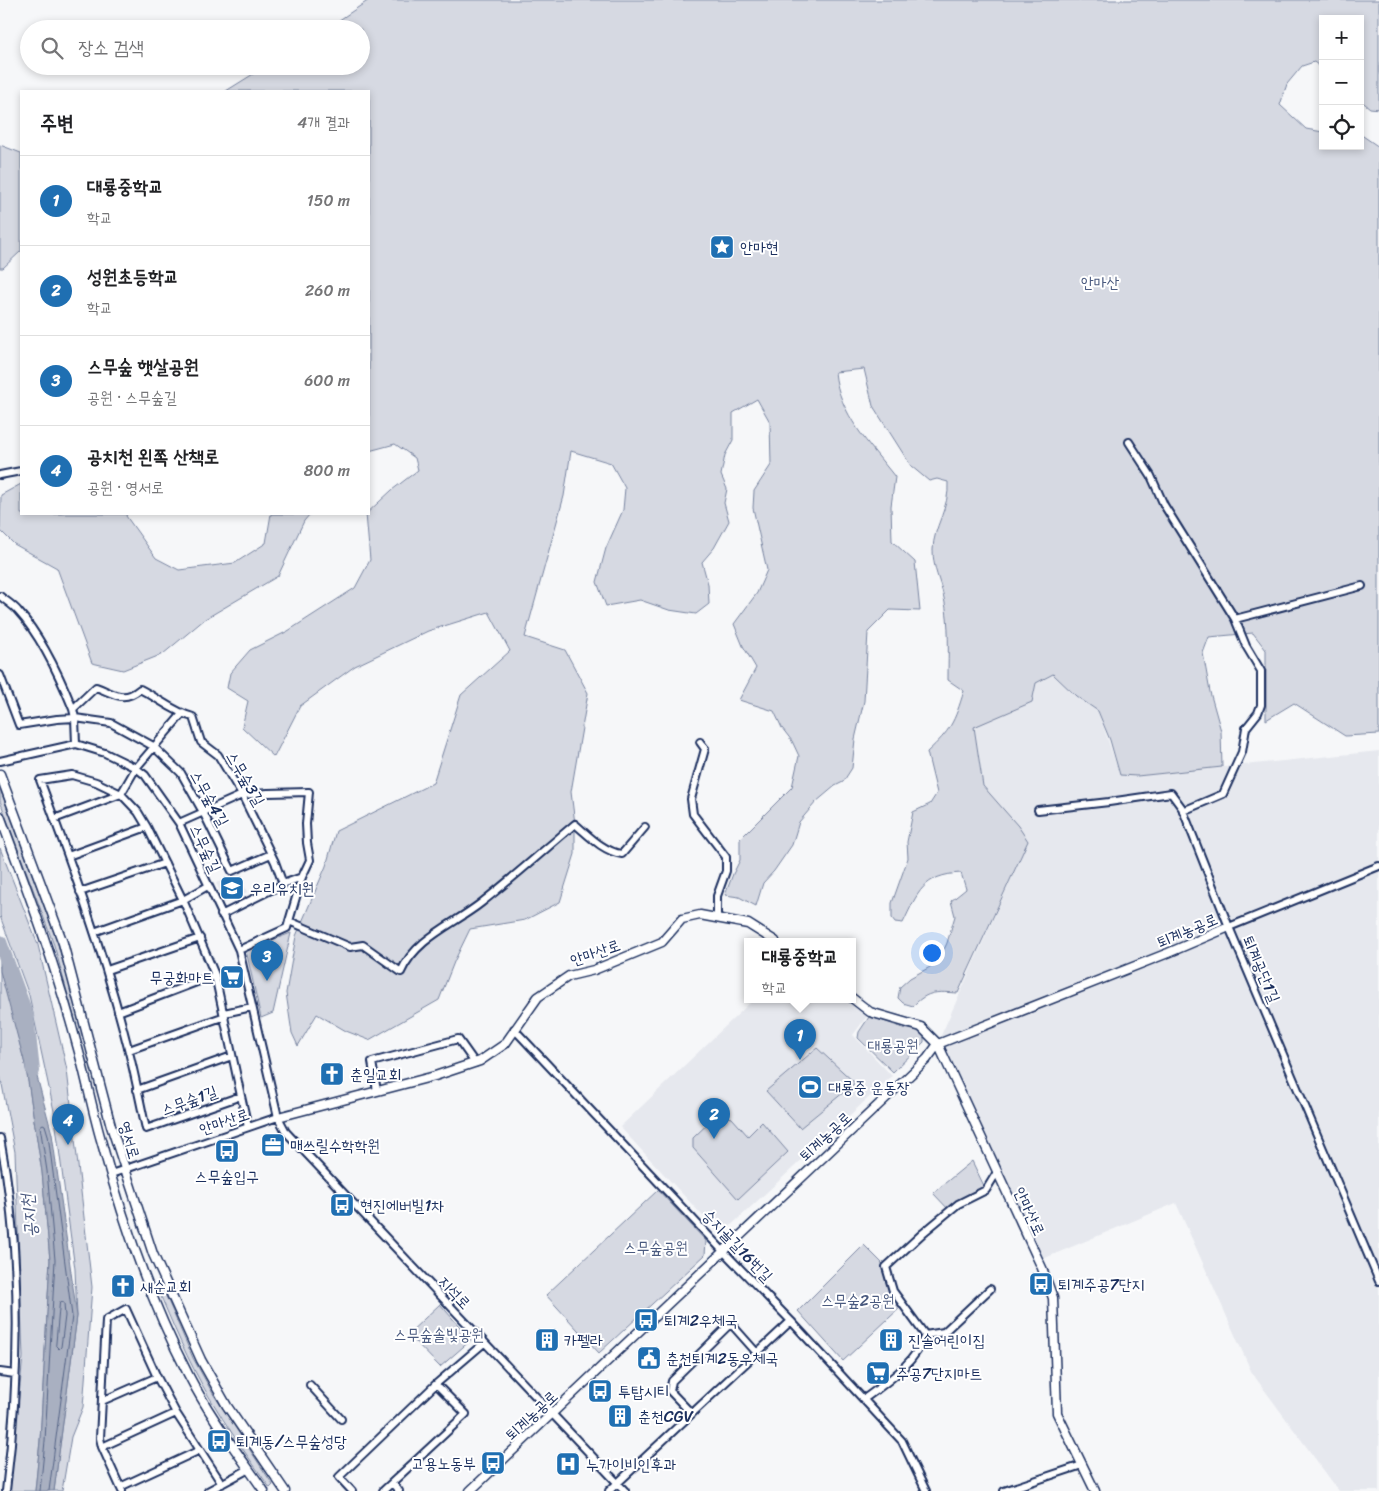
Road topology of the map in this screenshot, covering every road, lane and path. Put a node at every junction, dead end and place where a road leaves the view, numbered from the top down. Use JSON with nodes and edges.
{"nodes":[{"id":1,"x":1129,"y":442,"type":"dead end"},
{"id":2,"x":20,"y":470,"type":"edge"},
{"id":3,"x":0,"y":475,"type":"edge"},
{"id":4,"x":1362,"y":586,"type":"dead end"},
{"id":5,"x":0,"y":596,"type":"edge"},
{"id":6,"x":1235,"y":619,"type":"junction"},
{"id":7,"x":0,"y":675,"type":"edge"},
{"id":8,"x":73,"y":710,"type":"junction"},
{"id":9,"x":182,"y":714,"type":"junction"},
{"id":10,"x":75,"y":718,"type":"junction"},
{"id":11,"x":700,"y":742,"type":"dead end"},
{"id":12,"x":76,"y":744,"type":"junction"},
{"id":13,"x":153,"y":746,"type":"junction"},
{"id":14,"x":0,"y":761,"type":"edge"},
{"id":15,"x":136,"y":768,"type":"junction"},
{"id":16,"x":0,"y":774,"type":"edge"},
{"id":17,"x":121,"y":794,"type":"junction"},
{"id":18,"x":242,"y":795,"type":"junction"},
{"id":19,"x":1038,"y":810,"type":"dead end"},
{"id":20,"x":1183,"y":811,"type":"junction"},
{"id":21,"x":203,"y":812,"type":"junction"},
{"id":22,"x":0,"y":816,"type":"edge"},
{"id":23,"x":54,"y":819,"type":"junction"},
{"id":24,"x":179,"y":823,"type":"junction"},
{"id":25,"x":147,"y":827,"type":"junction"},
{"id":26,"x":645,"y":827,"type":"dead end"},
{"id":27,"x":271,"y":854,"type":"junction"},
{"id":28,"x":68,"y":856,"type":"junction"},
{"id":29,"x":165,"y":863,"type":"junction"},
{"id":30,"x":1379,"y":866,"type":"edge"},
{"id":31,"x":302,"y":878,"type":"junction"},
{"id":32,"x":283,"y":884,"type":"junction"},
{"id":33,"x":208,"y":886,"type":"junction"},
{"id":34,"x":80,"y":892,"type":"junction"},
{"id":35,"x":183,"y":900,"type":"junction"},
{"id":36,"x":221,"y":915,"type":"junction"},
{"id":37,"x":717,"y":918,"type":"junction"},
{"id":38,"x":289,"y":921,"type":"junction"},
{"id":39,"x":1230,"y":927,"type":"junction"},
{"id":40,"x":94,"y":932,"type":"junction"},
{"id":41,"x":200,"y":938,"type":"junction"},
{"id":42,"x":770,"y":938,"type":"edge"},
{"id":43,"x":238,"y":950,"type":"junction"},
{"id":44,"x":106,"y":970,"type":"junction"},
{"id":45,"x":216,"y":975,"type":"junction"},
{"id":46,"x":856,"y":1001,"type":"edge"},
{"id":47,"x":252,"y":1007,"type":"junction"},
{"id":48,"x":118,"y":1012,"type":"junction"},
{"id":49,"x":224,"y":1014,"type":"junction"},
{"id":50,"x":514,"y":1029,"type":"junction"},
{"id":51,"x":938,"y":1044,"type":"junction"},
{"id":52,"x":129,"y":1050,"type":"junction"},
{"id":53,"x":232,"y":1056,"type":"junction"},
{"id":54,"x":475,"y":1062,"type":"junction"},
{"id":55,"x":137,"y":1090,"type":"junction"},
{"id":56,"x":377,"y":1091,"type":"junction"},
{"id":57,"x":241,"y":1096,"type":"junction"},
{"id":58,"x":278,"y":1117,"type":"junction"},
{"id":59,"x":111,"y":1124,"type":"junction"},
{"id":60,"x":97,"y":1125,"type":"junction"},
{"id":61,"x":248,"y":1127,"type":"junction"},
{"id":62,"x":0,"y":1138,"type":"edge"},
{"id":63,"x":3,"y":1168,"type":"edge"},
{"id":64,"x":124,"y":1170,"type":"junction"},
{"id":65,"x":997,"y":1172,"type":"junction"},
{"id":66,"x":111,"y":1174,"type":"junction"},
{"id":67,"x":139,"y":1213,"type":"junction"},
{"id":68,"x":124,"y":1215,"type":"junction"},
{"id":69,"x":723,"y":1251,"type":"junction"},
{"id":70,"x":1379,"y":1281,"type":"edge"},
{"id":71,"x":990,"y":1289,"type":"dead end"},
{"id":72,"x":791,"y":1321,"type":"junction"},
{"id":73,"x":925,"y":1335,"type":"junction"},
{"id":74,"x":484,"y":1343,"type":"junction"},
{"id":75,"x":758,"y":1353,"type":"junction"},
{"id":76,"x":0,"y":1372,"type":"edge"},
{"id":77,"x":15,"y":1374,"type":"junction"},
{"id":78,"x":157,"y":1377,"type":"junction"},
{"id":79,"x":436,"y":1384,"type":"junction"},
{"id":80,"x":310,"y":1385,"type":"dead end"},
{"id":81,"x":864,"y":1399,"type":"junction"},
{"id":82,"x":102,"y":1401,"type":"junction"},
{"id":83,"x":176,"y":1413,"type":"junction"},
{"id":84,"x":553,"y":1414,"type":"junction"},
{"id":85,"x":692,"y":1414,"type":"junction"},
{"id":86,"x":341,"y":1419,"type":"dead end"},
{"id":87,"x":102,"y":1447,"type":"junction"},
{"id":88,"x":200,"y":1450,"type":"junction"},
{"id":89,"x":1082,"y":1464,"type":"junction"},
{"id":90,"x":249,"y":1469,"type":"junction"},
{"id":91,"x":392,"y":1483,"type":"junction"},
{"id":92,"x":617,"y":1483,"type":"junction"},
{"id":93,"x":222,"y":1484,"type":"junction"},
{"id":94,"x":121,"y":1489,"type":"edge"},
{"id":95,"x":212,"y":1490,"type":"edge"},
{"id":96,"x":6,"y":1491,"type":"edge"},
{"id":97,"x":264,"y":1491,"type":"edge"},
{"id":98,"x":285,"y":1491,"type":"edge"},
{"id":99,"x":352,"y":1491,"type":"edge"},
{"id":100,"x":383,"y":1491,"type":"edge"},
{"id":101,"x":400,"y":1491,"type":"edge"},
{"id":102,"x":470,"y":1491,"type":"edge"},
{"id":103,"x":609,"y":1491,"type":"edge"},
{"id":104,"x":625,"y":1491,"type":"edge"},
{"id":105,"x":926,"y":1491,"type":"edge"},
{"id":106,"x":1004,"y":1491,"type":"edge"},
{"id":107,"x":1095,"y":1491,"type":"edge"}],
"edges":[{"from":1,"to":6,"type":"street"},
{"from":2,"to":3,"type":"street"},
{"from":4,"to":6,"type":"street"},
{"from":5,"to":8,"type":"street"},
{"from":6,"to":20,"type":"street"},
{"from":7,"to":10,"type":"street","name":"스무숲4길"},
{"from":8,"to":9,"type":"street","name":"스무숲3길"},
{"from":8,"to":10,"type":"street"},
{"from":9,"to":13,"type":"street"},
{"from":9,"to":18,"type":"street","name":"스무숲3길"},
{"from":10,"to":12,"type":"street"},
{"from":10,"to":13,"type":"street","name":"스무숲4길"},
{"from":11,"to":37,"type":"street"},
{"from":12,"to":14,"type":"street","name":"스무숲길"},
{"from":12,"to":15,"type":"street","name":"스무숲길"},
{"from":13,"to":15,"type":"street"},
{"from":13,"to":21,"type":"street","name":"스무숲4길"},
{"from":15,"to":17,"type":"street"},
{"from":15,"to":24,"type":"street","name":"스무숲길"},
{"from":16,"to":59,"type":"street","name":"영서로"},
{"from":17,"to":23,"type":"street"},
{"from":17,"to":23,"type":"street","name":"스무숲1길"},
{"from":17,"to":25,"type":"street","name":"스무숲1길"},
{"from":18,"to":21,"type":"street"},
{"from":18,"to":27,"type":"street","name":"스무숲3길"},
{"from":18,"to":31,"type":"street"},
{"from":19,"to":20,"type":"street","name":"퇴계공단1길"},
{"from":20,"to":39,"type":"street","name":"퇴계공단1길"},
{"from":21,"to":24,"type":"street"},
{"from":21,"to":27,"type":"street","name":"스무숲4길"},
{"from":22,"to":60,"type":"street","name":"영서로"},
{"from":23,"to":28,"type":"street","name":"스무숲1길"},
{"from":24,"to":33,"type":"street","name":"스무숲길"},
{"from":25,"to":28,"type":"street"},
{"from":25,"to":29,"type":"street","name":"스무숲1길"},
{"from":26,"to":38,"type":"street"},
{"from":27,"to":32,"type":"street","name":"스무숲3길"},
{"from":28,"to":34,"type":"street","name":"스무숲1길"},
{"from":29,"to":34,"type":"street"},
{"from":29,"to":35,"type":"street","name":"스무숲1길"},
{"from":30,"to":39,"type":"street","name":"퇴계농공로"},
{"from":31,"to":32,"type":"street"},
{"from":31,"to":38,"type":"street"},
{"from":32,"to":36,"type":"street"},
{"from":33,"to":35,"type":"street"},
{"from":33,"to":36,"type":"street","name":"스무숲길"},
{"from":34,"to":40,"type":"street","name":"스무숲1길"},
{"from":35,"to":40,"type":"street"},
{"from":35,"to":41,"type":"street","name":"스무숲1길"},
{"from":36,"to":43,"type":"street","name":"스무숲길"},
{"from":37,"to":42,"type":"street","name":"안마산로"},
{"from":37,"to":50,"type":"street","name":"안마산로"},
{"from":38,"to":43,"type":"street"},
{"from":39,"to":51,"type":"street","name":"퇴계농공로"},
{"from":39,"to":70,"type":"street","name":"퇴계공단1길"},
{"from":40,"to":44,"type":"street","name":"스무숲1길"},
{"from":41,"to":44,"type":"street"},
{"from":41,"to":45,"type":"street","name":"스무숲1길"},
{"from":43,"to":47,"type":"street","name":"스무숲길"},
{"from":44,"to":48,"type":"street","name":"스무숲1길"},
{"from":45,"to":48,"type":"street"},
{"from":45,"to":49,"type":"street","name":"스무숲1길"},
{"from":46,"to":51,"type":"street","name":"안마산로"},
{"from":47,"to":49,"type":"street"},
{"from":47,"to":58,"type":"street","name":"스무숲길"},
{"from":48,"to":52,"type":"street","name":"스무숲1길"},
{"from":49,"to":52,"type":"street"},
{"from":49,"to":53,"type":"street","name":"스무숲1길"},
{"from":50,"to":54,"type":"street","name":"안마산로"},
{"from":50,"to":69,"type":"street","name":"승지골길16번길"},
{"from":51,"to":65,"type":"street","name":"안마산로"},
{"from":51,"to":69,"type":"street","name":"퇴계농공로"},
{"from":52,"to":55,"type":"street","name":"스무숲1길"},
{"from":53,"to":55,"type":"street","name":"스무숲1길"},
{"from":53,"to":57,"type":"street","name":"스무숲1길"},
{"from":54,"to":56,"type":"street","name":"안마산로"},
{"from":54,"to":56,"type":"street"},
{"from":55,"to":57,"type":"street","name":"스무숲1길"},
{"from":56,"to":58,"type":"street","name":"안마산로"},
{"from":57,"to":61,"type":"street"},
{"from":58,"to":61,"type":"street","name":"안마산로"},
{"from":58,"to":74,"type":"street","name":"지석로"},
{"from":59,"to":60,"type":"street"},
{"from":59,"to":64,"type":"street","name":"영서로"},
{"from":60,"to":66,"type":"street","name":"영서로"},
{"from":61,"to":64,"type":"street","name":"안마산로"},
{"from":62,"to":63,"type":"street"},
{"from":63,"to":77,"type":"street"},
{"from":64,"to":66,"type":"street","name":"안마산로"},
{"from":64,"to":67,"type":"street","name":"영서로"},
{"from":65,"to":73,"type":"street"},
{"from":65,"to":89,"type":"street","name":"안마산로"},
{"from":66,"to":68,"type":"street","name":"영서로"},
{"from":67,"to":68,"type":"street"},
{"from":67,"to":98,"type":"street","name":"영서로"},
{"from":68,"to":90,"type":"street","name":"영서로"},
{"from":69,"to":72,"type":"street","name":"승지골길16번길"},
{"from":69,"to":84,"type":"street","name":"퇴계농공로"},
{"from":71,"to":73,"type":"street"},
{"from":72,"to":75,"type":"street"},
{"from":72,"to":81,"type":"street","name":"승지골길16번길"},
{"from":73,"to":81,"type":"street"},
{"from":74,"to":79,"type":"street"},
{"from":74,"to":84,"type":"street","name":"지석로"},
{"from":75,"to":85,"type":"street"},
{"from":75,"to":85,"type":"street"},
{"from":76,"to":77,"type":"street"},
{"from":77,"to":96,"type":"street"},
{"from":78,"to":82,"type":"street"},
{"from":78,"to":82,"type":"street"},
{"from":78,"to":83,"type":"street"},
{"from":79,"to":91,"type":"street"},
{"from":79,"to":99,"type":"street"},
{"from":80,"to":86,"type":"street"},
{"from":81,"to":105,"type":"street","name":"승지골길16번길"},
{"from":82,"to":87,"type":"street"},
{"from":83,"to":87,"type":"street"},
{"from":83,"to":88,"type":"street"},
{"from":84,"to":92,"type":"street","name":"지석로"},
{"from":84,"to":102,"type":"street","name":"퇴계농공로"},
{"from":85,"to":92,"type":"street"},
{"from":87,"to":94,"type":"street"},
{"from":88,"to":93,"type":"street"},
{"from":88,"to":94,"type":"street"},
{"from":89,"to":106,"type":"street"},
{"from":89,"to":107,"type":"street","name":"안마산로"},
{"from":90,"to":93,"type":"street"},
{"from":90,"to":97,"type":"street","name":"영서로"},
{"from":91,"to":100,"type":"street"},
{"from":91,"to":101,"type":"street"},
{"from":92,"to":103,"type":"street"},
{"from":92,"to":104,"type":"street","name":"지석로"},
{"from":93,"to":95,"type":"street"}]}
